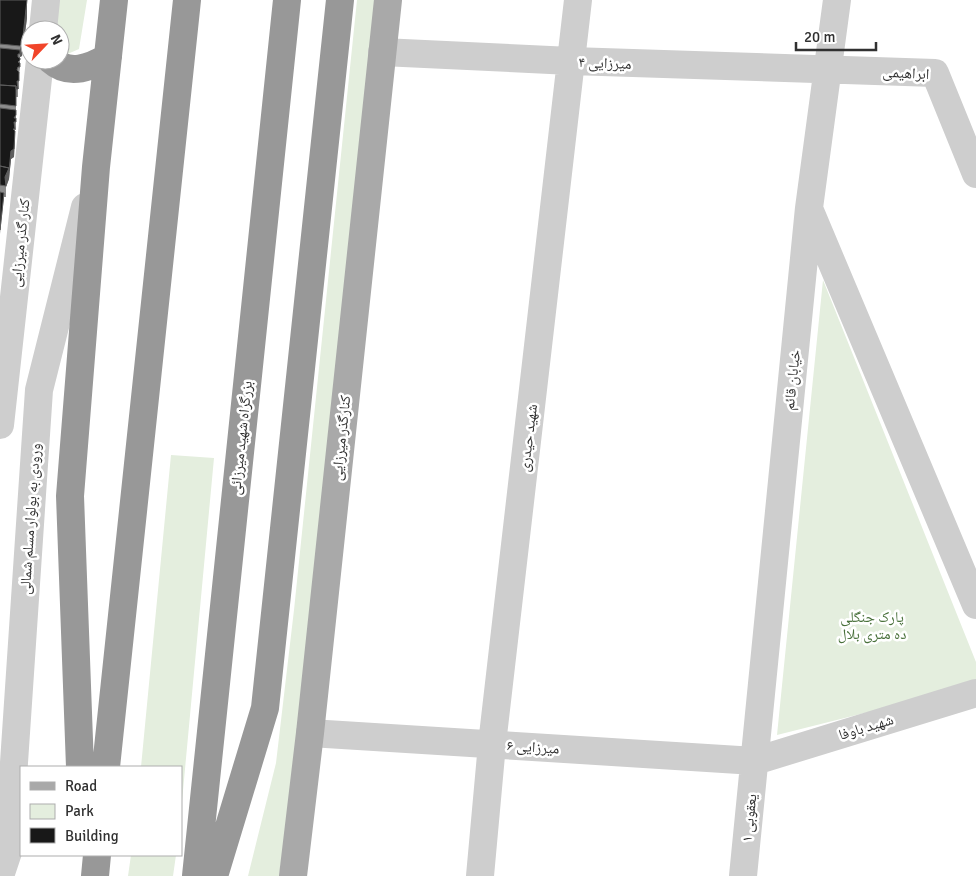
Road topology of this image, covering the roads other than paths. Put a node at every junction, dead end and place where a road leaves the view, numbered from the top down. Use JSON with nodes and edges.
{"nodes":[{"id":1,"x":46,"y":0,"type":"edge"},
{"id":2,"x":114,"y":0,"type":"edge"},
{"id":3,"x":187,"y":0,"type":"edge"},
{"id":4,"x":287,"y":0,"type":"edge"},
{"id":5,"x":340,"y":0,"type":"edge"},
{"id":6,"x":388,"y":0,"type":"edge"},
{"id":7,"x":578,"y":0,"type":"edge"},
{"id":8,"x":837,"y":0,"type":"edge"},
{"id":9,"x":44,"y":20,"type":"edge"},
{"id":10,"x":382,"y":52,"type":"junction"},
{"id":11,"x":108,"y":57,"type":"junction"},
{"id":12,"x":571,"y":61,"type":"junction"},
{"id":13,"x":70,"y":68,"type":"edge"},
{"id":14,"x":39,"y":70,"type":"edge"},
{"id":15,"x":828,"y":70,"type":"junction"},
{"id":16,"x":96,"y":167,"type":"junction"},
{"id":17,"x":976,"y":174,"type":"edge"},
{"id":18,"x":809,"y":208,"type":"junction"},
{"id":19,"x":0,"y":426,"type":"edge"},
{"id":20,"x":976,"y":605,"type":"edge"},
{"id":21,"x":976,"y":694,"type":"edge"},
{"id":22,"x":310,"y":733,"type":"junction"},
{"id":23,"x":492,"y":744,"type":"junction"},
{"id":24,"x":755,"y":761,"type":"junction"},
{"id":25,"x":80,"y":766,"type":"edge"},
{"id":26,"x":106,"y":766,"type":"edge"},
{"id":27,"x":83,"y":856,"type":"edge"},
{"id":28,"x":97,"y":856,"type":"edge"},
{"id":29,"x":0,"y":876,"type":"edge"},
{"id":30,"x":84,"y":876,"type":"edge"},
{"id":31,"x":94,"y":876,"type":"edge"},
{"id":32,"x":196,"y":876,"type":"edge"},
{"id":33,"x":214,"y":876,"type":"edge"},
{"id":34,"x":293,"y":876,"type":"edge"},
{"id":35,"x":480,"y":876,"type":"edge"},
{"id":36,"x":743,"y":876,"type":"edge"}],
"edges":[{"from":1,"to":9,"type":"street"},
{"from":2,"to":11,"type":"highway"},
{"from":3,"to":26,"type":"highway"},
{"from":4,"to":32,"type":"highway","name":"بزرگراه شهید میرزائی"},
{"from":5,"to":33,"type":"highway"},
{"from":6,"to":10,"type":"main road","name":"کنارگذر میرزایی"},
{"from":7,"to":12,"type":"street","name":"شهید حیدری"},
{"from":8,"to":15,"type":"street","name":"خیابان قائم"},
{"from":10,"to":12,"type":"street","name":"میرزایی ۴"},
{"from":10,"to":22,"type":"main road","name":"کنارگذر میرزایی"},
{"from":11,"to":13,"type":"highway"},
{"from":11,"to":16,"type":"highway"},
{"from":12,"to":15,"type":"street","name":"میرزایی ۴"},
{"from":12,"to":23,"type":"street","name":"شهید حیدری"},
{"from":14,"to":19,"type":"street","name":"کنار گذر میرزایی"},
{"from":15,"to":17,"type":"street","name":"ابراهیمی"},
{"from":15,"to":18,"type":"street","name":"خیابان قائم"},
{"from":16,"to":25,"type":"highway"},
{"from":16,"to":29,"type":"street","name":"ورودی به بولوار مسلم شمالی"},
{"from":18,"to":20,"type":"street"},
{"from":18,"to":24,"type":"street","name":"خیابان قائم"},
{"from":21,"to":24,"type":"street","name":"شهید باوفا"},
{"from":22,"to":23,"type":"street","name":"میرزایی ۶"},
{"from":22,"to":34,"type":"main road","name":"کنارگذر میرزایی"},
{"from":23,"to":24,"type":"street","name":"میرزایی ۶"},
{"from":23,"to":35,"type":"street","name":"شهید حیدری"},
{"from":24,"to":36,"type":"street","name":"یعقوبی ۱"},
{"from":27,"to":30,"type":"highway"},
{"from":28,"to":31,"type":"highway"}]}
